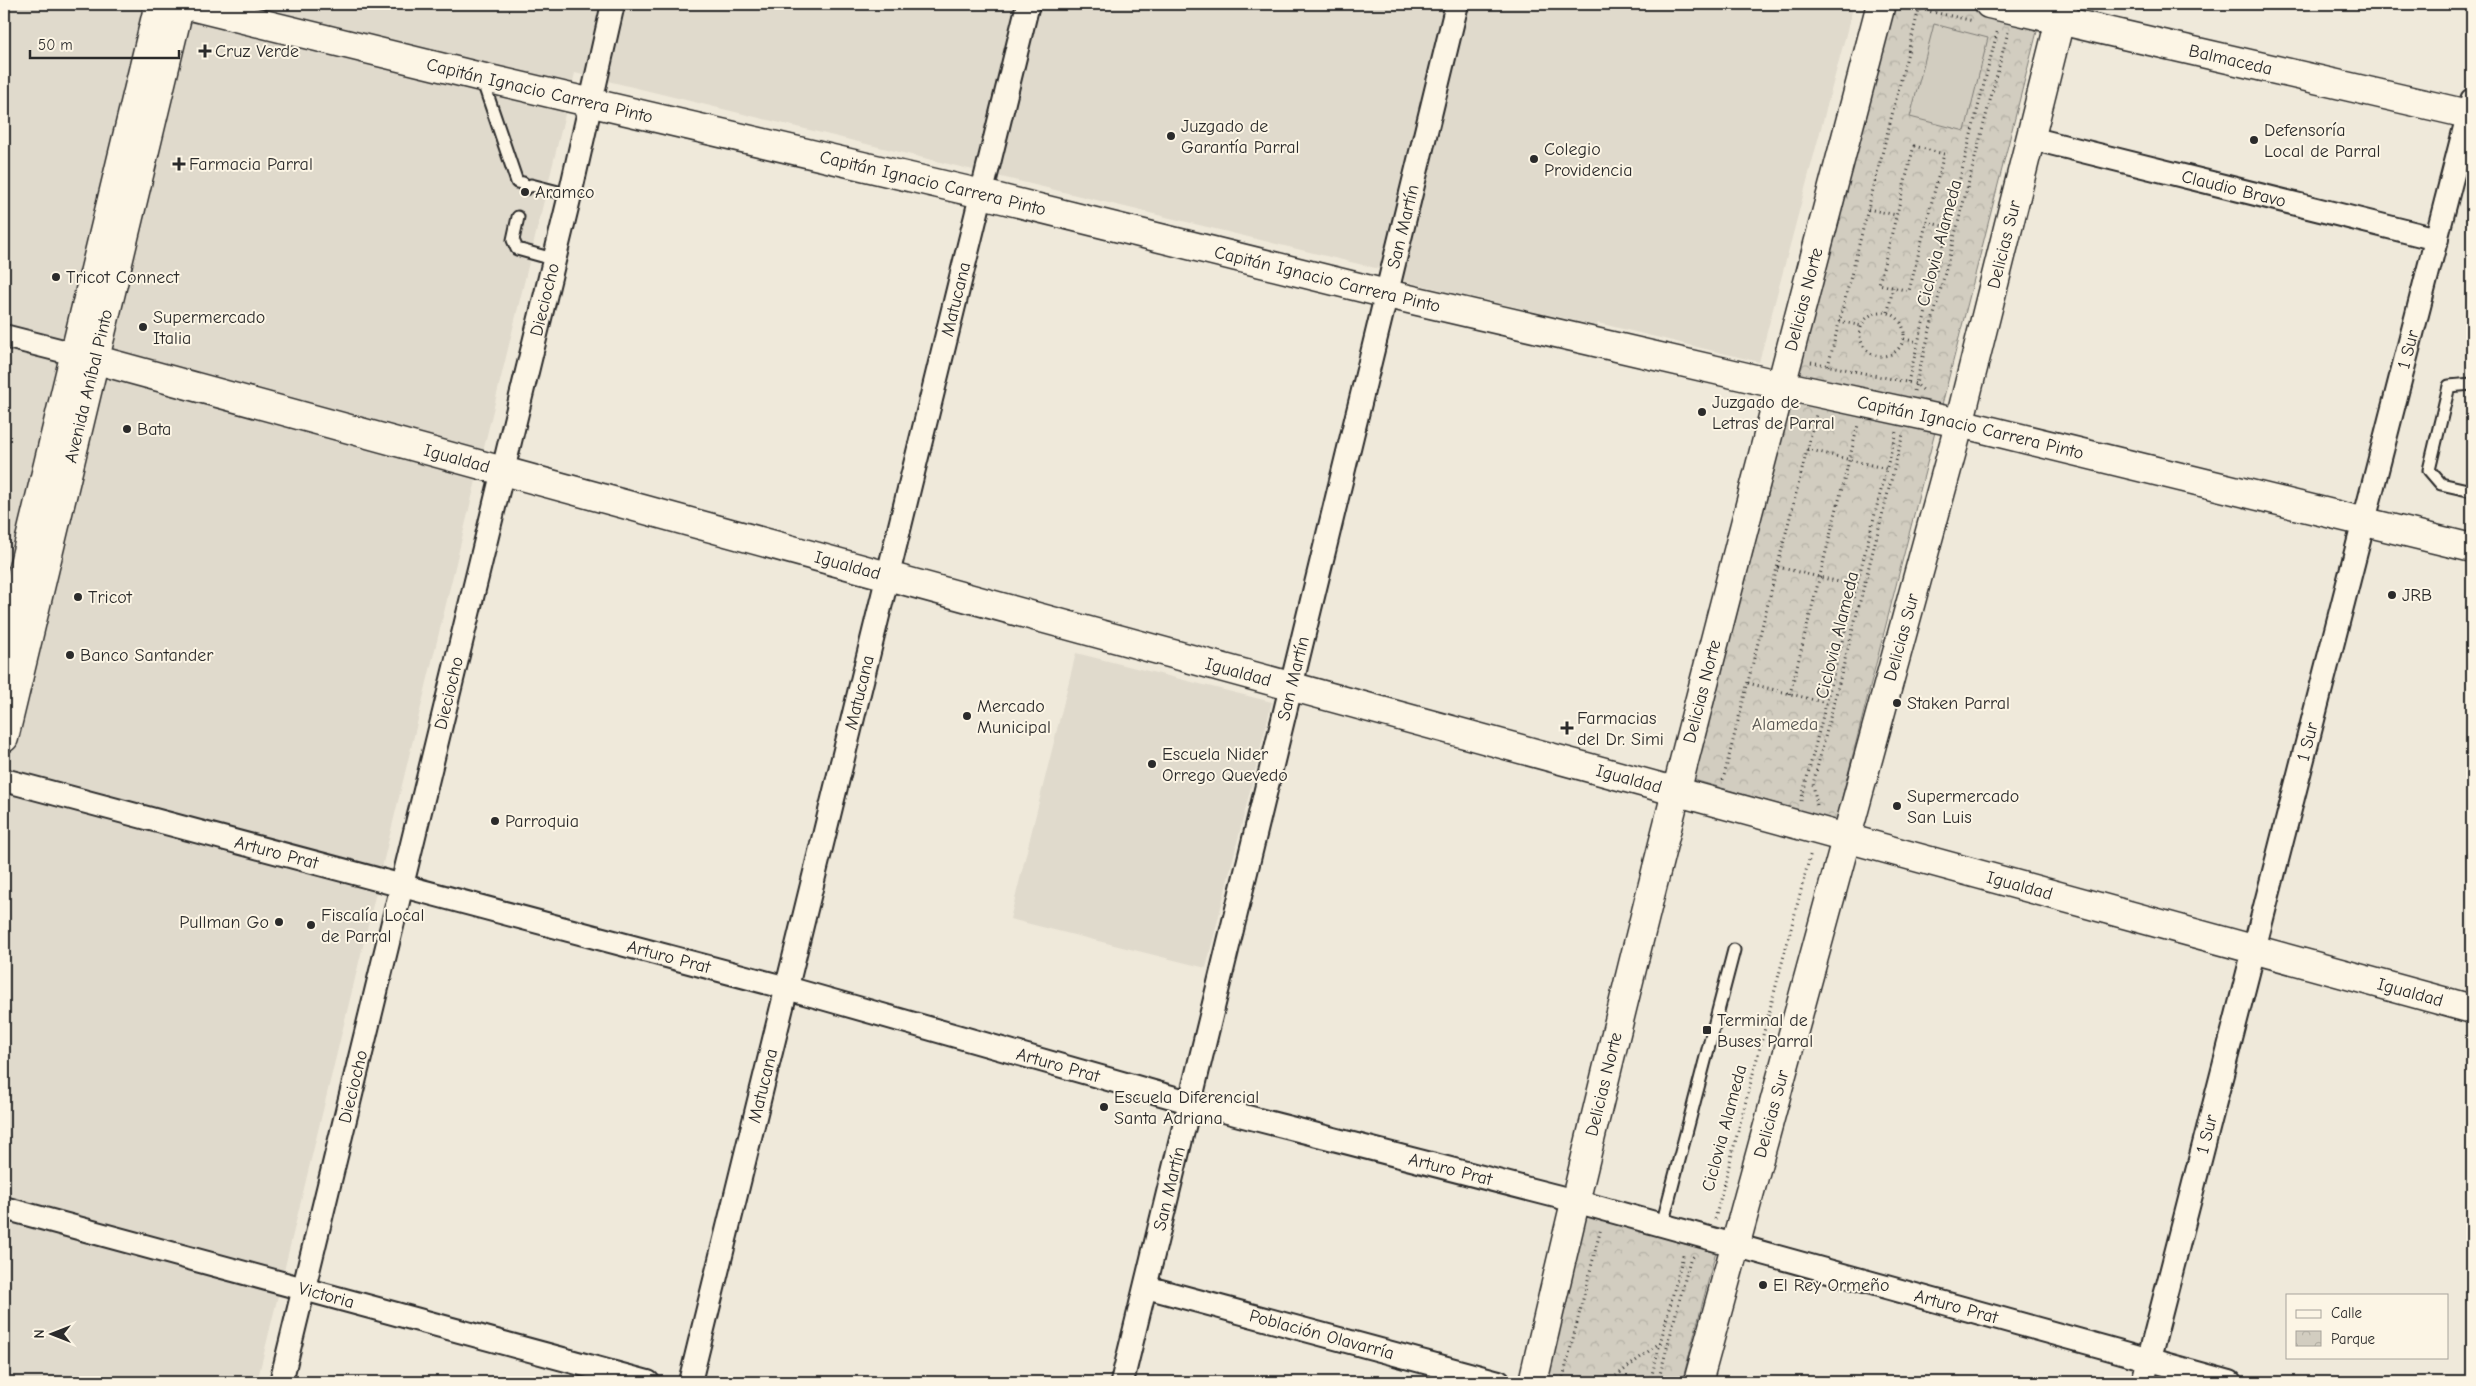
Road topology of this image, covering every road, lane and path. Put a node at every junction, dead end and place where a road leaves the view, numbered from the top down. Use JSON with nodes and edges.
{"nodes":[{"id":1,"x":159,"y":4,"type":"edge"},
{"id":2,"x":181,"y":4,"type":"edge"},
{"id":3,"x":614,"y":4,"type":"edge"},
{"id":4,"x":1028,"y":4,"type":"edge"},
{"id":5,"x":1457,"y":4,"type":"edge"},
{"id":6,"x":1881,"y":4,"type":"edge"},
{"id":7,"x":1920,"y":4,"type":"edge"},
{"id":8,"x":1919,"y":9,"type":"junction"},
{"id":9,"x":2062,"y":11,"type":"edge"},
{"id":10,"x":1990,"y":19,"type":"edge"},
{"id":11,"x":2008,"y":29,"type":"junction"},
{"id":12,"x":2018,"y":31,"type":"dead end"},
{"id":13,"x":481,"y":77,"type":"junction"},
{"id":14,"x":146,"y":101,"type":"junction"},
{"id":15,"x":591,"y":103,"type":"junction"},
{"id":16,"x":2471,"y":110,"type":"edge"},
{"id":17,"x":2030,"y":138,"type":"junction"},
{"id":18,"x":982,"y":194,"type":"junction"},
{"id":19,"x":570,"y":195,"type":"junction"},
{"id":20,"x":1868,"y":208,"type":"junction"},
{"id":21,"x":1896,"y":216,"type":"junction"},
{"id":22,"x":518,"y":217,"type":"dead end"},
{"id":23,"x":1926,"y":222,"type":"junction"},
{"id":24,"x":1947,"y":227,"type":"junction"},
{"id":25,"x":2437,"y":239,"type":"junction"},
{"id":26,"x":553,"y":259,"type":"junction"},
{"id":27,"x":1894,"y":287,"type":"junction"},
{"id":28,"x":1387,"y":294,"type":"junction"},
{"id":29,"x":1888,"y":312,"type":"junction"},
{"id":30,"x":1839,"y":321,"type":"junction"},
{"id":31,"x":1862,"y":326,"type":"junction"},
{"id":32,"x":4,"y":336,"type":"edge"},
{"id":33,"x":1904,"y":339,"type":"junction"},
{"id":34,"x":1918,"y":342,"type":"junction"},
{"id":35,"x":85,"y":356,"type":"junction"},
{"id":36,"x":1788,"y":358,"type":"junction"},
{"id":37,"x":1828,"y":366,"type":"junction"},
{"id":38,"x":1908,"y":382,"type":"junction"},
{"id":39,"x":1916,"y":384,"type":"junction"},
{"id":40,"x":2472,"y":384,"type":"edge"},
{"id":41,"x":1781,"y":385,"type":"junction"},
{"id":42,"x":1817,"y":410,"type":"dead end"},
{"id":43,"x":1911,"y":411,"type":"junction"},
{"id":44,"x":1860,"y":419,"type":"dead end"},
{"id":45,"x":1959,"y":422,"type":"junction"},
{"id":46,"x":1807,"y":450,"type":"junction"},
{"id":47,"x":1850,"y":460,"type":"junction"},
{"id":48,"x":1886,"y":469,"type":"junction"},
{"id":49,"x":502,"y":470,"type":"junction"},
{"id":50,"x":2472,"y":491,"type":"edge"},
{"id":51,"x":2364,"y":523,"type":"junction"},
{"id":52,"x":2472,"y":548,"type":"edge"},
{"id":53,"x":1778,"y":567,"type":"junction"},
{"id":54,"x":32,"y":575,"type":"junction"},
{"id":55,"x":889,"y":576,"type":"junction"},
{"id":56,"x":1820,"y":577,"type":"junction"},
{"id":57,"x":1856,"y":586,"type":"junction"},
{"id":58,"x":4,"y":648,"type":"edge"},
{"id":59,"x":10,"y":683,"type":"edge"},
{"id":60,"x":1748,"y":683,"type":"junction"},
{"id":61,"x":1291,"y":686,"type":"junction"},
{"id":62,"x":1790,"y":694,"type":"junction"},
{"id":63,"x":1826,"y":702,"type":"junction"},
{"id":64,"x":4,"y":738,"type":"edge"},
{"id":65,"x":1715,"y":778,"type":"dead end"},
{"id":66,"x":4,"y":780,"type":"edge"},
{"id":67,"x":1724,"y":780,"type":"junction"},
{"id":68,"x":1733,"y":783,"type":"dead end"},
{"id":69,"x":1676,"y":791,"type":"junction"},
{"id":70,"x":1791,"y":799,"type":"dead end"},
{"id":71,"x":1801,"y":801,"type":"junction"},
{"id":72,"x":1827,"y":827,"type":"junction"},
{"id":73,"x":402,"y":886,"type":"junction"},
{"id":74,"x":2254,"y":949,"type":"junction"},
{"id":75,"x":1734,"y":950,"type":"dead end"},
{"id":76,"x":787,"y":988,"type":"junction"},
{"id":77,"x":2472,"y":1009,"type":"edge"},
{"id":78,"x":1189,"y":1102,"type":"junction"},
{"id":79,"x":1575,"y":1201,"type":"junction"},
{"id":80,"x":4,"y":1208,"type":"edge"},
{"id":81,"x":1662,"y":1225,"type":"junction"},
{"id":82,"x":1601,"y":1226,"type":"dead end"},
{"id":83,"x":1713,"y":1245,"type":"junction"},
{"id":84,"x":1146,"y":1287,"type":"junction"},
{"id":85,"x":305,"y":1290,"type":"junction"},
{"id":86,"x":1661,"y":1342,"type":"junction"},
{"id":87,"x":2148,"y":1360,"type":"junction"},
{"id":88,"x":281,"y":1382,"type":"edge"},
{"id":89,"x":648,"y":1382,"type":"edge"},
{"id":90,"x":690,"y":1382,"type":"edge"},
{"id":91,"x":1122,"y":1382,"type":"edge"},
{"id":92,"x":1499,"y":1382,"type":"edge"},
{"id":93,"x":1533,"y":1382,"type":"edge"},
{"id":94,"x":1562,"y":1382,"type":"edge"},
{"id":95,"x":1608,"y":1382,"type":"edge"},
{"id":96,"x":1650,"y":1382,"type":"edge"},
{"id":97,"x":1658,"y":1382,"type":"edge"},
{"id":98,"x":1698,"y":1382,"type":"edge"},
{"id":99,"x":2143,"y":1382,"type":"edge"},
{"id":100,"x":2230,"y":1382,"type":"edge"}],
"edges":[{"from":1,"to":14,"type":"street","name":"Avenida Aníbal Pinto"},
{"from":2,"to":13,"type":"street","name":"Capitán Ignacio Carrera Pinto"},
{"from":2,"to":14,"type":"street","name":"Avenida Aníbal Pinto"},
{"from":3,"to":15,"type":"street","name":"Dieciocho"},
{"from":4,"to":18,"type":"street","name":"Matucana"},
{"from":5,"to":28,"type":"street","name":"San Martín"},
{"from":6,"to":36,"type":"street","name":"Delicias Norte"},
{"from":7,"to":8,"type":"path"},
{"from":8,"to":10,"type":"path"},
{"from":8,"to":20,"type":"path"},
{"from":9,"to":10,"type":"street","name":"Balmaceda"},
{"from":9,"to":16,"type":"street","name":"Balmaceda"},
{"from":9,"to":17,"type":"street","name":"Delicias Sur"},
{"from":10,"to":11,"type":"path"},
{"from":10,"to":24,"type":"path"},
{"from":11,"to":12,"type":"path"},
{"from":11,"to":39,"type":"path","name":"Ciclovia Alameda"},
{"from":13,"to":15,"type":"street","name":"Capitán Ignacio Carrera Pinto"},
{"from":13,"to":19,"type":"lane"},
{"from":14,"to":35,"type":"street","name":"Avenida Aníbal Pinto"},
{"from":15,"to":18,"type":"street","name":"Capitán Ignacio Carrera Pinto"},
{"from":15,"to":19,"type":"street","name":"Dieciocho"},
{"from":16,"to":25,"type":"street","name":"1 Sur"},
{"from":17,"to":25,"type":"street","name":"Claudio Bravo"},
{"from":17,"to":45,"type":"street","name":"Delicias Sur"},
{"from":18,"to":28,"type":"street","name":"Capitán Ignacio Carrera Pinto"},
{"from":18,"to":55,"type":"street","name":"Matucana"},
{"from":19,"to":26,"type":"street","name":"Dieciocho"},
{"from":20,"to":21,"type":"path"},
{"from":20,"to":30,"type":"path"},
{"from":21,"to":23,"type":"path"},
{"from":21,"to":27,"type":"path"},
{"from":22,"to":26,"type":"lane"},
{"from":23,"to":24,"type":"path"},
{"from":23,"to":27,"type":"path"},
{"from":24,"to":34,"type":"path"},
{"from":25,"to":51,"type":"street","name":"1 Sur"},
{"from":26,"to":49,"type":"street","name":"Dieciocho"},
{"from":27,"to":29,"type":"path"},
{"from":28,"to":41,"type":"street","name":"Capitán Ignacio Carrera Pinto"},
{"from":28,"to":61,"type":"street","name":"San Martín"},
{"from":29,"to":31,"type":"path"},
{"from":29,"to":33,"type":"path"},
{"from":30,"to":31,"type":"path"},
{"from":30,"to":37,"type":"path"},
{"from":31,"to":33,"type":"path"},
{"from":32,"to":35,"type":"street","name":"Igualdad"},
{"from":33,"to":34,"type":"path"},
{"from":34,"to":38,"type":"path"},
{"from":35,"to":49,"type":"street","name":"Igualdad"},
{"from":35,"to":54,"type":"street","name":"Avenida Aníbal Pinto"},
{"from":36,"to":37,"type":"path"},
{"from":36,"to":41,"type":"street","name":"Delicias Norte"},
{"from":37,"to":38,"type":"path"},
{"from":38,"to":39,"type":"path"},
{"from":39,"to":43,"type":"path","name":"Ciclovia Alameda"},
{"from":39,"to":43,"type":"path"},
{"from":40,"to":50,"type":"lane"},
{"from":41,"to":43,"type":"street","name":"Capitán Ignacio Carrera Pinto"},
{"from":41,"to":69,"type":"street","name":"Delicias Norte"},
{"from":42,"to":46,"type":"path"},
{"from":43,"to":45,"type":"street","name":"Capitán Ignacio Carrera Pinto"},
{"from":43,"to":48,"type":"path"},
{"from":43,"to":72,"type":"path","name":"Ciclovia Alameda"},
{"from":44,"to":47,"type":"path"},
{"from":45,"to":51,"type":"street","name":"Capitán Ignacio Carrera Pinto"},
{"from":45,"to":72,"type":"street","name":"Delicias Sur"},
{"from":46,"to":47,"type":"path"},
{"from":46,"to":53,"type":"path"},
{"from":47,"to":48,"type":"path"},
{"from":47,"to":56,"type":"path"},
{"from":48,"to":57,"type":"path"},
{"from":49,"to":55,"type":"street","name":"Igualdad"},
{"from":49,"to":73,"type":"street","name":"Dieciocho"},
{"from":51,"to":52,"type":"street","name":"Capitán Ignacio Carrera Pinto"},
{"from":51,"to":74,"type":"street","name":"1 Sur"},
{"from":53,"to":56,"type":"path"},
{"from":53,"to":60,"type":"path"},
{"from":54,"to":58,"type":"street","name":"Avenida Aníbal Pinto"},
{"from":54,"to":59,"type":"street","name":"Avenida Aníbal Pinto"},
{"from":55,"to":61,"type":"street","name":"Igualdad"},
{"from":55,"to":76,"type":"street","name":"Matucana"},
{"from":56,"to":57,"type":"path"},
{"from":56,"to":62,"type":"path"},
{"from":57,"to":63,"type":"path"},
{"from":59,"to":64,"type":"street","name":"Avenida Aníbal Pinto"},
{"from":60,"to":62,"type":"path"},
{"from":60,"to":67,"type":"path"},
{"from":61,"to":69,"type":"street","name":"Igualdad"},
{"from":61,"to":78,"type":"street","name":"San Martín"},
{"from":62,"to":63,"type":"path"},
{"from":63,"to":71,"type":"path"},
{"from":65,"to":67,"type":"path"},
{"from":66,"to":73,"type":"street","name":"Arturo Prat"},
{"from":67,"to":68,"type":"path"},
{"from":69,"to":72,"type":"street","name":"Igualdad"},
{"from":69,"to":79,"type":"street","name":"Delicias Norte"},
{"from":70,"to":71,"type":"path"},
{"from":71,"to":72,"type":"path"},
{"from":72,"to":74,"type":"street","name":"Igualdad"},
{"from":72,"to":83,"type":"street","name":"Delicias Sur"},
{"from":72,"to":83,"type":"path","name":"Ciclovia Alameda"},
{"from":73,"to":76,"type":"street","name":"Arturo Prat"},
{"from":73,"to":85,"type":"street","name":"Dieciocho"},
{"from":74,"to":77,"type":"street","name":"Igualdad"},
{"from":74,"to":87,"type":"street","name":"1 Sur"},
{"from":75,"to":81,"type":"lane"},
{"from":76,"to":78,"type":"street","name":"Arturo Prat"},
{"from":76,"to":90,"type":"street","name":"Matucana"},
{"from":78,"to":79,"type":"street","name":"Arturo Prat"},
{"from":78,"to":84,"type":"street","name":"San Martín"},
{"from":79,"to":81,"type":"street","name":"Arturo Prat"},
{"from":79,"to":93,"type":"street","name":"Delicias Norte"},
{"from":80,"to":85,"type":"street","name":"Victoria"},
{"from":81,"to":83,"type":"street","name":"Arturo Prat"},
{"from":82,"to":94,"type":"path"},
{"from":83,"to":86,"type":"path"},
{"from":83,"to":87,"type":"street","name":"Arturo Prat"},
{"from":83,"to":97,"type":"path","name":"Ciclovia Alameda"},
{"from":83,"to":98,"type":"street","name":"Delicias Sur"},
{"from":84,"to":91,"type":"street","name":"San Martín"},
{"from":84,"to":92,"type":"street","name":"Población Olavarría"},
{"from":85,"to":88,"type":"street","name":"Dieciocho"},
{"from":85,"to":89,"type":"street","name":"Victoria"},
{"from":86,"to":95,"type":"path"},
{"from":86,"to":96,"type":"path"},
{"from":87,"to":99,"type":"street","name":"1 Sur"},
{"from":87,"to":100,"type":"street","name":"Arturo Prat"}]}
